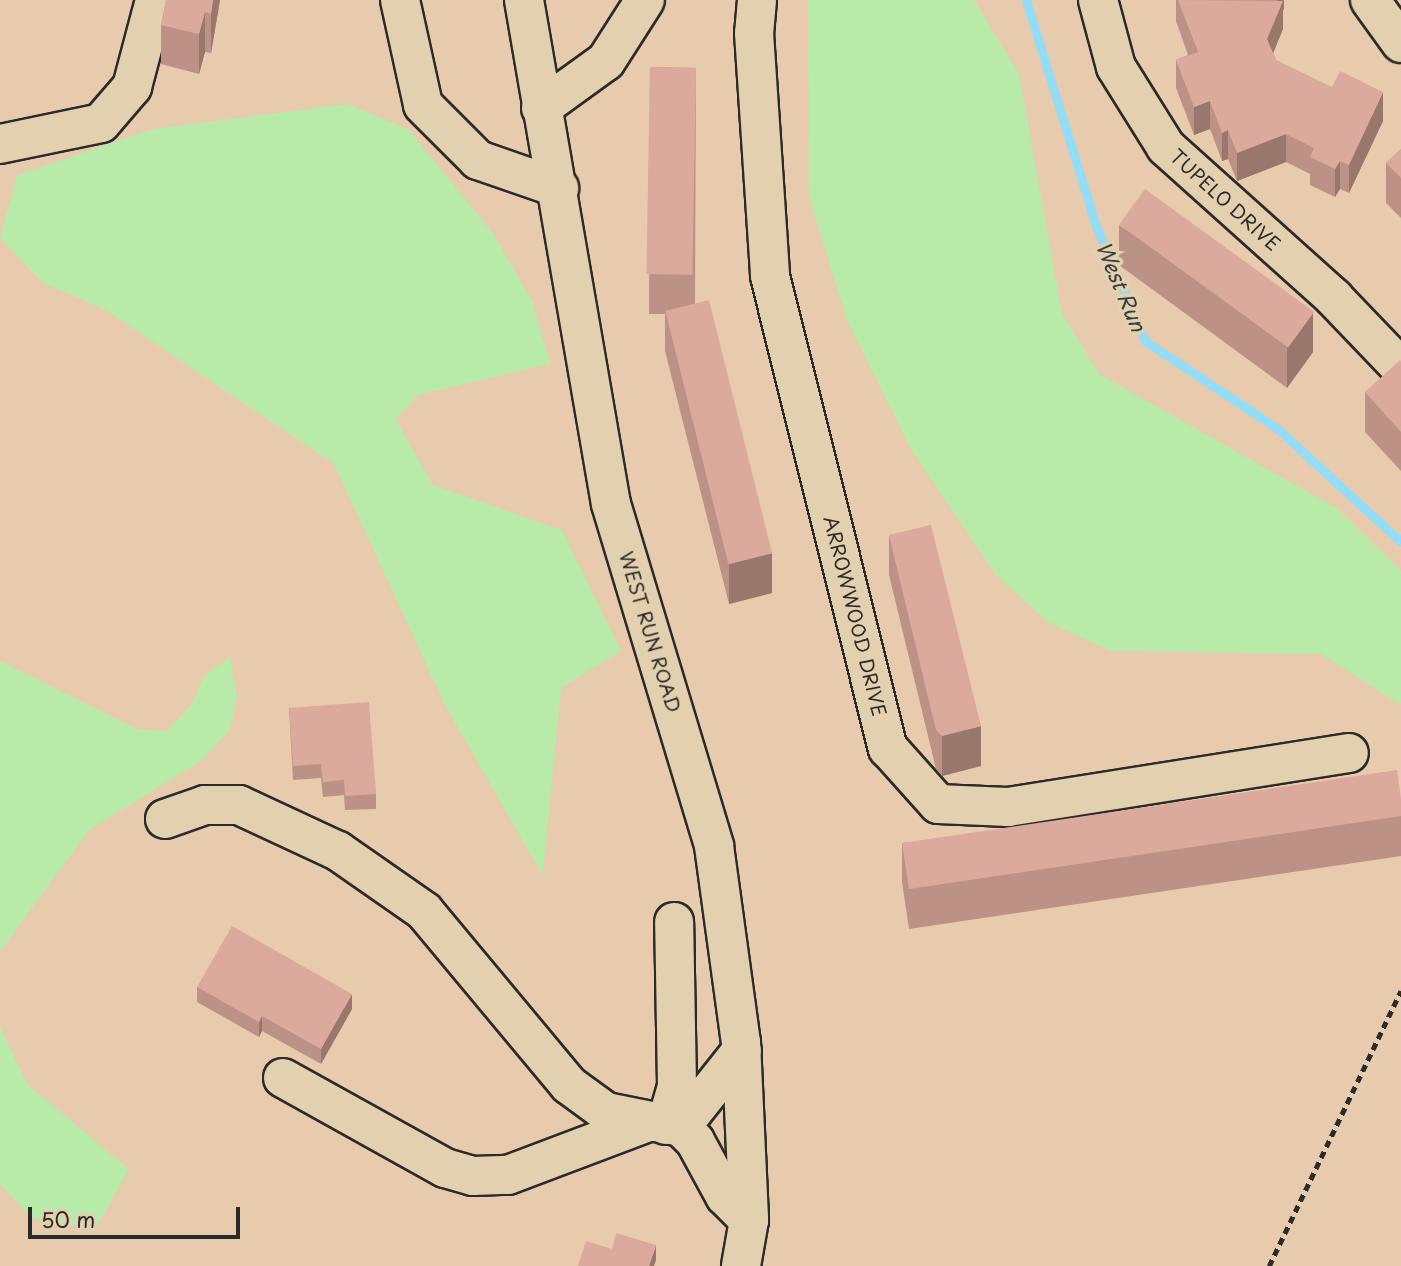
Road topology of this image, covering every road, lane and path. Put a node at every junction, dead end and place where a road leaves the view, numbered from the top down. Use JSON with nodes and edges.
{"nodes":[{"id":1,"x":155,"y":0,"type":"edge"},
{"id":2,"x":400,"y":0,"type":"edge"},
{"id":3,"x":524,"y":0,"type":"edge"},
{"id":4,"x":645,"y":0,"type":"edge"},
{"id":5,"x":757,"y":0,"type":"edge"},
{"id":6,"x":1098,"y":0,"type":"edge"},
{"id":7,"x":1370,"y":0,"type":"edge"},
{"id":8,"x":1401,"y":43,"type":"edge"},
{"id":9,"x":541,"y":108,"type":"junction"},
{"id":10,"x":0,"y":144,"type":"edge"},
{"id":11,"x":559,"y":188,"type":"junction"},
{"id":12,"x":1401,"y":368,"type":"edge"},
{"id":13,"x":1349,"y":753,"type":"dead end"},
{"id":14,"x":166,"y":819,"type":"dead end"},
{"id":15,"x":674,"y":922,"type":"dead end"},
{"id":16,"x":1401,"y":991,"type":"edge"},
{"id":17,"x":742,"y":1050,"type":"junction"},
{"id":18,"x":283,"y":1078,"type":"dead end"},
{"id":19,"x":665,"y":1124,"type":"junction"},
{"id":20,"x":750,"y":1220,"type":"junction"},
{"id":21,"x":741,"y":1266,"type":"edge"},
{"id":22,"x":1269,"y":1266,"type":"edge"}],
"edges":[{"from":1,"to":10,"type":"street"},
{"from":2,"to":11,"type":"street"},
{"from":3,"to":9,"type":"street","name":"WEST RUN ROAD"},
{"from":4,"to":9,"type":"street"},
{"from":5,"to":13,"type":"street","name":"ARROWWOOD DRIVE"},
{"from":6,"to":12,"type":"street","name":"TUPELO DRIVE"},
{"from":7,"to":8,"type":"street"},
{"from":9,"to":11,"type":"street","name":"WEST RUN ROAD"},
{"from":11,"to":17,"type":"street","name":"WEST RUN ROAD"},
{"from":14,"to":19,"type":"street"},
{"from":15,"to":19,"type":"street"},
{"from":16,"to":22,"type":"path"},
{"from":17,"to":19,"type":"street"},
{"from":17,"to":20,"type":"street","name":"WEST RUN ROAD"},
{"from":18,"to":19,"type":"street"},
{"from":19,"to":20,"type":"street"},
{"from":20,"to":21,"type":"street","name":"WEST RUN ROAD"}]}
